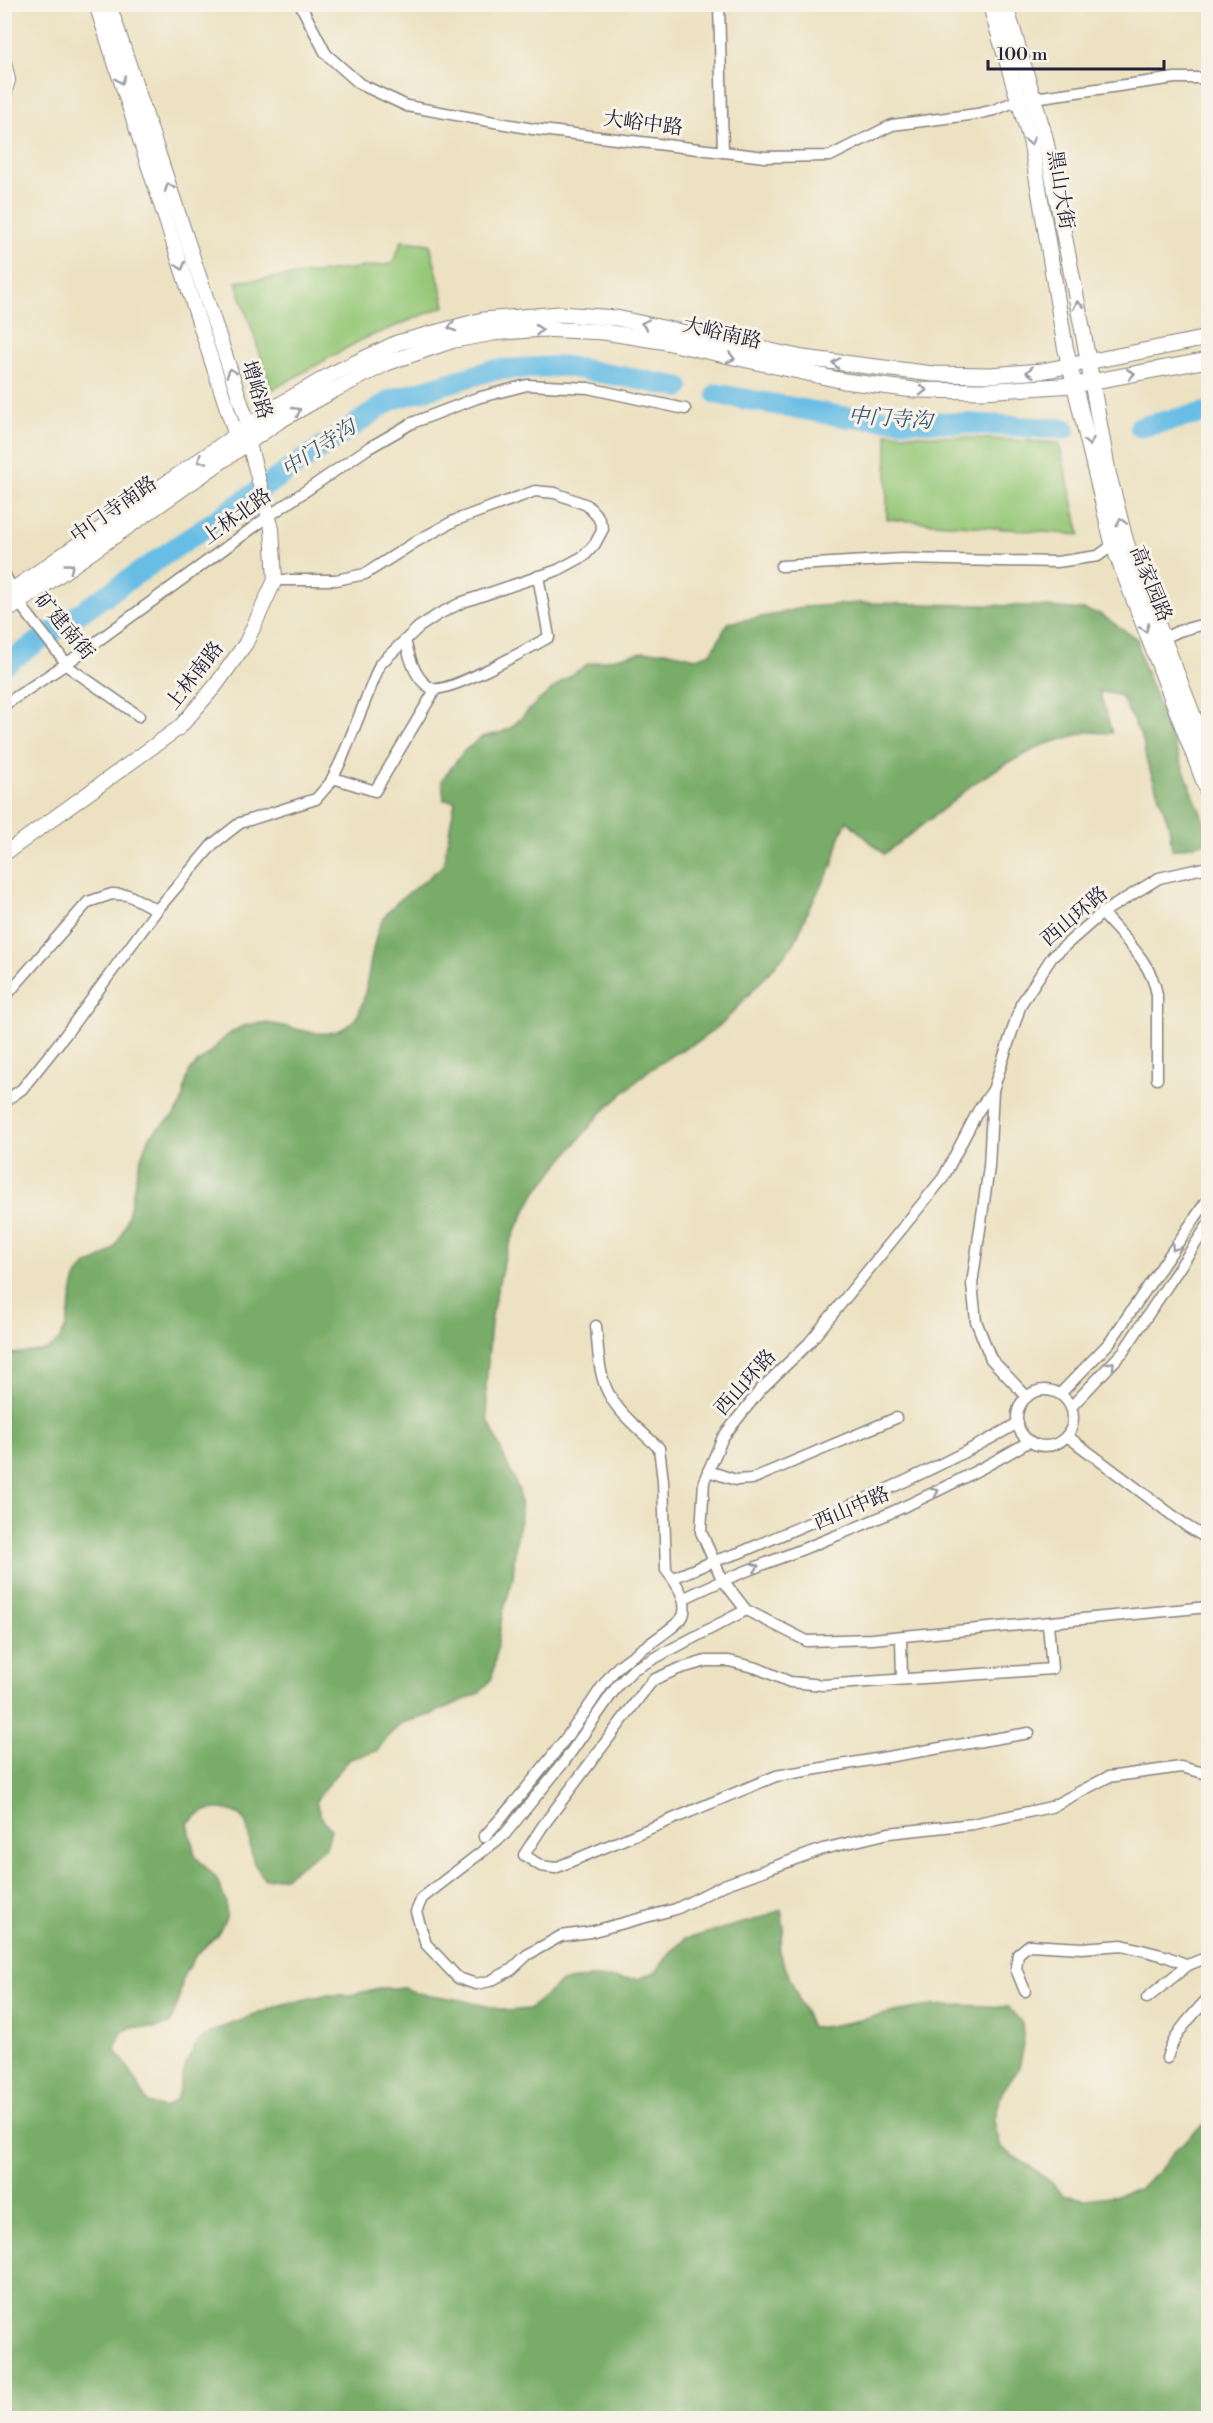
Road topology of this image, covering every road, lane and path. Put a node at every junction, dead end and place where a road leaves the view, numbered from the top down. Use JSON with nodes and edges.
{"nodes":[{"id":1,"x":96,"y":4,"type":"edge"},
{"id":2,"x":109,"y":4,"type":"edge"},
{"id":3,"x":300,"y":4,"type":"edge"},
{"id":4,"x":719,"y":4,"type":"edge"},
{"id":5,"x":990,"y":4,"type":"edge"},
{"id":6,"x":1005,"y":4,"type":"edge"},
{"id":7,"x":4,"y":62,"type":"edge"},
{"id":8,"x":1209,"y":78,"type":"edge"},
{"id":9,"x":4,"y":95,"type":"edge"},
{"id":10,"x":1026,"y":99,"type":"junction"},
{"id":11,"x":723,"y":152,"type":"junction"},
{"id":12,"x":1209,"y":338,"type":"edge"},
{"id":13,"x":1209,"y":360,"type":"edge"},
{"id":14,"x":1088,"y":363,"type":"junction"},
{"id":15,"x":1070,"y":365,"type":"junction"},
{"id":16,"x":1091,"y":383,"type":"junction"},
{"id":17,"x":1074,"y":385,"type":"junction"},
{"id":18,"x":685,"y":409,"type":"dead end"},
{"id":19,"x":249,"y":427,"type":"junction"},
{"id":20,"x":242,"y":440,"type":"junction"},
{"id":21,"x":269,"y":516,"type":"junction"},
{"id":22,"x":1113,"y":545,"type":"junction"},
{"id":23,"x":782,"y":566,"type":"dead end"},
{"id":24,"x":4,"y":573,"type":"edge"},
{"id":25,"x":538,"y":576,"type":"junction"},
{"id":26,"x":275,"y":580,"type":"junction"},
{"id":27,"x":12,"y":596,"type":"edge"},
{"id":28,"x":4,"y":613,"type":"edge"},
{"id":29,"x":1209,"y":623,"type":"edge"},
{"id":30,"x":1164,"y":638,"type":"junction"},
{"id":31,"x":405,"y":641,"type":"junction"},
{"id":32,"x":66,"y":663,"type":"junction"},
{"id":33,"x":435,"y":690,"type":"junction"},
{"id":34,"x":4,"y":705,"type":"edge"},
{"id":35,"x":139,"y":716,"type":"dead end"},
{"id":36,"x":1209,"y":754,"type":"edge"},
{"id":37,"x":333,"y":778,"type":"junction"},
{"id":38,"x":1209,"y":792,"type":"edge"},
{"id":39,"x":4,"y":854,"type":"edge"},
{"id":40,"x":1209,"y":867,"type":"edge"},
{"id":41,"x":158,"y":910,"type":"junction"},
{"id":42,"x":1102,"y":913,"type":"junction"},
{"id":43,"x":4,"y":998,"type":"edge"},
{"id":44,"x":1157,"y":1078,"type":"dead end"},
{"id":45,"x":993,"y":1090,"type":"junction"},
{"id":46,"x":4,"y":1102,"type":"edge"},
{"id":47,"x":1209,"y":1199,"type":"edge"},
{"id":48,"x":1209,"y":1225,"type":"edge"},
{"id":49,"x":596,"y":1326,"type":"dead end"},
{"id":50,"x":1060,"y":1394,"type":"junction"},
{"id":51,"x":1027,"y":1397,"type":"junction"},
{"id":52,"x":1071,"y":1407,"type":"junction"},
{"id":53,"x":896,"y":1418,"type":"dead end"},
{"id":54,"x":1018,"y":1423,"type":"junction"},
{"id":55,"x":1067,"y":1436,"type":"junction"},
{"id":56,"x":1030,"y":1441,"type":"junction"},
{"id":57,"x":708,"y":1471,"type":"junction"},
{"id":58,"x":1209,"y":1539,"type":"edge"},
{"id":59,"x":714,"y":1561,"type":"junction"},
{"id":60,"x":673,"y":1578,"type":"junction"},
{"id":61,"x":722,"y":1579,"type":"junction"},
{"id":62,"x":683,"y":1599,"type":"junction"},
{"id":63,"x":1209,"y":1607,"type":"edge"},
{"id":64,"x":747,"y":1611,"type":"junction"},
{"id":65,"x":1048,"y":1624,"type":"junction"},
{"id":66,"x":901,"y":1637,"type":"junction"},
{"id":67,"x":902,"y":1679,"type":"junction"},
{"id":68,"x":1029,"y":1732,"type":"dead end"},
{"id":69,"x":1209,"y":1774,"type":"edge"},
{"id":70,"x":484,"y":1837,"type":"dead end"},
{"id":71,"x":1209,"y":1957,"type":"edge"},
{"id":72,"x":1188,"y":1965,"type":"junction"},
{"id":73,"x":1025,"y":1991,"type":"dead end"},
{"id":74,"x":1147,"y":1998,"type":"dead end"},
{"id":75,"x":1209,"y":1998,"type":"edge"},
{"id":76,"x":1167,"y":2058,"type":"dead end"}],
"edges":[{"from":1,"to":20,"type":"street","name":"增峪路","one_way":true},
{"from":19,"to":2,"type":"street","name":"增峪路","one_way":true},
{"from":3,"to":11,"type":"street","name":"大峪中路"},
{"from":4,"to":11,"type":"street"},
{"from":5,"to":10,"type":"main road","name":"黑山大街"},
{"from":6,"to":10,"type":"main road","name":"黑山大街"},
{"from":7,"to":9,"type":"street"},
{"from":8,"to":10,"type":"street","name":"大峪中路"},
{"from":10,"to":11,"type":"street","name":"大峪中路"},
{"from":14,"to":10,"type":"main road","name":"黑山大街","one_way":true},
{"from":10,"to":15,"type":"main road","name":"黑山大街","one_way":true},
{"from":12,"to":14,"type":"main road","name":"大峪南路"},
{"from":16,"to":13,"type":"main road","name":"大峪南路","one_way":true},
{"from":14,"to":15,"type":"main road","name":"大峪南路"},
{"from":14,"to":16,"type":"main road","name":"黑山大街"},
{"from":15,"to":17,"type":"main road","name":"黑山大街"},
{"from":15,"to":19,"type":"main road","name":"大峪南路","one_way":true},
{"from":16,"to":17,"type":"main road","name":"大峪南路"},
{"from":30,"to":16,"type":"main road","name":"高家园路","one_way":true},
{"from":20,"to":17,"type":"main road","name":"大峪南路","one_way":true},
{"from":17,"to":22,"type":"main road","name":"高家园路","one_way":true},
{"from":18,"to":21,"type":"street","name":"上林北路"},
{"from":19,"to":20,"type":"main road","name":"中门寺南路"},
{"from":20,"to":21,"type":"street","name":"上林南路"},
{"from":20,"to":27,"type":"main road","name":"中门寺南路"},
{"from":21,"to":26,"type":"street","name":"上林南路"},
{"from":21,"to":32,"type":"street","name":"上林北路"},
{"from":22,"to":23,"type":"street"},
{"from":22,"to":38,"type":"main road","name":"高家园路","one_way":true},
{"from":24,"to":27,"type":"street","name":"矿建南街"},
{"from":25,"to":26,"type":"street"},
{"from":25,"to":31,"type":"street"},
{"from":25,"to":33,"type":"street"},
{"from":26,"to":39,"type":"street","name":"上林南路"},
{"from":27,"to":28,"type":"main road","name":"中门寺南路"},
{"from":27,"to":32,"type":"street","name":"矿建南街"},
{"from":29,"to":30,"type":"street"},
{"from":30,"to":36,"type":"main road","name":"高家园路"},
{"from":31,"to":33,"type":"street"},
{"from":31,"to":37,"type":"street"},
{"from":32,"to":34,"type":"street","name":"上林北路"},
{"from":32,"to":35,"type":"street","name":"矿建南街"},
{"from":33,"to":37,"type":"street"},
{"from":37,"to":41,"type":"street"},
{"from":40,"to":42,"type":"street","name":"西山环路"},
{"from":41,"to":43,"type":"street"},
{"from":41,"to":46,"type":"street"},
{"from":42,"to":44,"type":"street"},
{"from":42,"to":45,"type":"street","name":"西山环路"},
{"from":45,"to":51,"type":"street"},
{"from":45,"to":57,"type":"street","name":"西山环路"},
{"from":47,"to":50,"type":"street","one_way":true},
{"from":52,"to":48,"type":"street","one_way":true},
{"from":49,"to":60,"type":"street"},
{"from":50,"to":51,"type":"street"},
{"from":50,"to":52,"type":"street"},
{"from":51,"to":54,"type":"street"},
{"from":52,"to":55,"type":"street"},
{"from":53,"to":57,"type":"street"},
{"from":54,"to":56,"type":"street"},
{"from":54,"to":59,"type":"street","name":"西山中路"},
{"from":55,"to":56,"type":"street"},
{"from":55,"to":58,"type":"street"},
{"from":61,"to":56,"type":"street","name":"西山中路","one_way":true},
{"from":57,"to":59,"type":"street","name":"西山环路"},
{"from":59,"to":60,"type":"street","name":"西山中路"},
{"from":59,"to":61,"type":"street","name":"西山环路"},
{"from":60,"to":62,"type":"street"},
{"from":61,"to":62,"type":"street","name":"西山中路"},
{"from":61,"to":64,"type":"street","name":"西山环路"},
{"from":62,"to":70,"type":"street"},
{"from":63,"to":65,"type":"street","name":"西山环路"},
{"from":64,"to":66,"type":"street","name":"西山环路"},
{"from":64,"to":69,"type":"street"},
{"from":65,"to":66,"type":"street","name":"西山环路"},
{"from":65,"to":67,"type":"street"},
{"from":66,"to":67,"type":"street"},
{"from":67,"to":68,"type":"street"},
{"from":71,"to":72,"type":"street"},
{"from":72,"to":73,"type":"street"},
{"from":72,"to":74,"type":"street"},
{"from":75,"to":76,"type":"street"}]}
